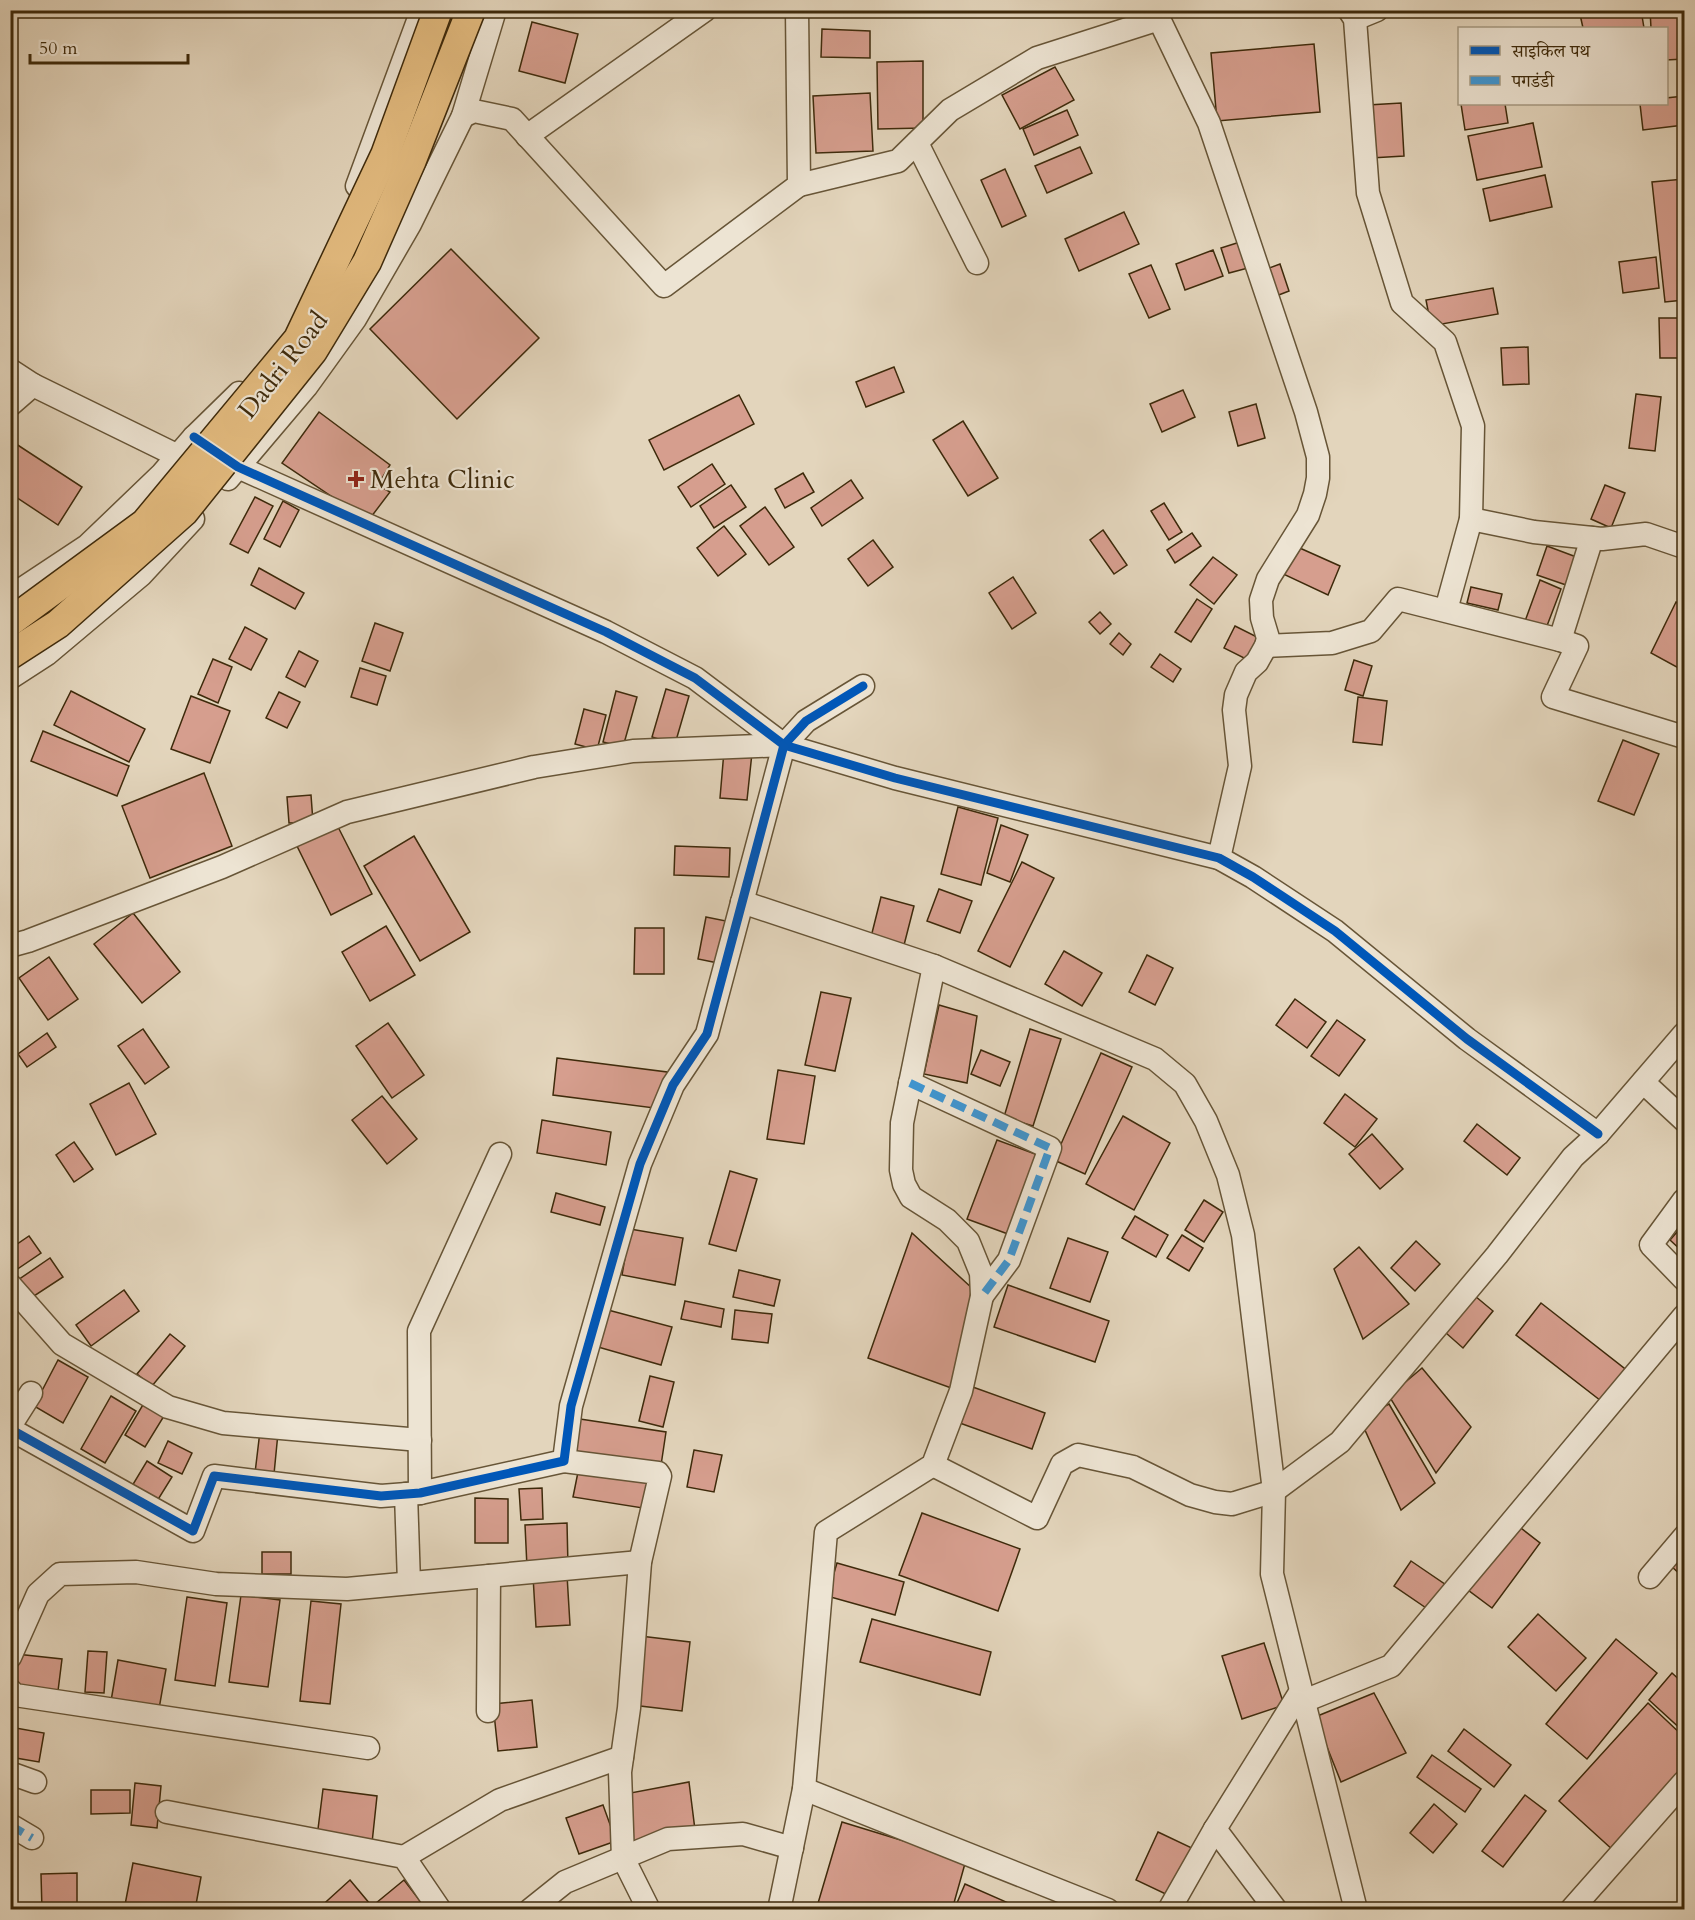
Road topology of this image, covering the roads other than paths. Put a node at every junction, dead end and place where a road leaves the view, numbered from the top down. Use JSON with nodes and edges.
{"nodes":[{"id":1,"x":422,"y":10,"type":"edge"},
{"id":2,"x":438,"y":10,"type":"edge"},
{"id":3,"x":471,"y":10,"type":"edge"},
{"id":4,"x":495,"y":10,"type":"edge"},
{"id":5,"x":705,"y":10,"type":"edge"},
{"id":6,"x":797,"y":10,"type":"edge"},
{"id":7,"x":1377,"y":10,"type":"edge"},
{"id":8,"x":1155,"y":15,"type":"edge"},
{"id":9,"x":1352,"y":15,"type":"edge"},
{"id":10,"x":463,"y":116,"type":"junction"},
{"id":11,"x":527,"y":136,"type":"junction"},
{"id":12,"x":917,"y":143,"type":"junction"},
{"id":13,"x":799,"y":185,"type":"junction"},
{"id":14,"x":977,"y":263,"type":"dead end"},
{"id":15,"x":10,"y":370,"type":"edge"},
{"id":16,"x":33,"y":384,"type":"junction"},
{"id":17,"x":10,"y":405,"type":"edge"},
{"id":18,"x":194,"y":437,"type":"junction"},
{"id":19,"x":178,"y":456,"type":"junction"},
{"id":20,"x":238,"y":467,"type":"junction"},
{"id":21,"x":1471,"y":519,"type":"junction"},
{"id":22,"x":1592,"y":537,"type":"junction"},
{"id":23,"x":1684,"y":547,"type":"edge"},
{"id":24,"x":10,"y":597,"type":"edge"},
{"id":25,"x":1446,"y":610,"type":"junction"},
{"id":26,"x":10,"y":622,"type":"edge"},
{"id":27,"x":1560,"y":640,"type":"junction"},
{"id":28,"x":1266,"y":645,"type":"junction"},
{"id":29,"x":10,"y":656,"type":"edge"},
{"id":30,"x":10,"y":678,"type":"edge"},
{"id":31,"x":863,"y":686,"type":"dead end"},
{"id":32,"x":1684,"y":737,"type":"edge"},
{"id":33,"x":784,"y":745,"type":"junction"},
{"id":34,"x":1218,"y":858,"type":"junction"},
{"id":35,"x":742,"y":902,"type":"junction"},
{"id":36,"x":10,"y":946,"type":"edge"},
{"id":37,"x":934,"y":966,"type":"junction"},
{"id":38,"x":1684,"y":1034,"type":"edge"},
{"id":39,"x":1643,"y":1082,"type":"junction"},
{"id":40,"x":910,"y":1083,"type":"junction"},
{"id":41,"x":1684,"y":1120,"type":"edge"},
{"id":42,"x":1598,"y":1134,"type":"junction"},
{"id":43,"x":500,"y":1154,"type":"dead end"},
{"id":44,"x":1684,"y":1200,"type":"edge"},
{"id":45,"x":1684,"y":1279,"type":"edge"},
{"id":46,"x":10,"y":1285,"type":"edge"},
{"id":47,"x":982,"y":1296,"type":"junction"},
{"id":48,"x":1684,"y":1317,"type":"edge"},
{"id":49,"x":31,"y":1393,"type":"dead end"},
{"id":50,"x":10,"y":1427,"type":"edge"},
{"id":51,"x":420,"y":1440,"type":"junction"},
{"id":52,"x":564,"y":1461,"type":"junction"},
{"id":53,"x":933,"y":1465,"type":"junction"},
{"id":54,"x":1274,"y":1491,"type":"junction"},
{"id":55,"x":413,"y":1494,"type":"junction"},
{"id":56,"x":1684,"y":1537,"type":"edge"},
{"id":57,"x":640,"y":1562,"type":"junction"},
{"id":58,"x":489,"y":1576,"type":"junction"},
{"id":59,"x":1650,"y":1577,"type":"dead end"},
{"id":60,"x":409,"y":1583,"type":"junction"},
{"id":61,"x":10,"y":1657,"type":"edge"},
{"id":62,"x":10,"y":1690,"type":"edge"},
{"id":63,"x":1302,"y":1696,"type":"junction"},
{"id":64,"x":488,"y":1711,"type":"dead end"},
{"id":65,"x":368,"y":1748,"type":"dead end"},
{"id":66,"x":622,"y":1757,"type":"junction"},
{"id":67,"x":10,"y":1773,"type":"edge"},
{"id":68,"x":35,"y":1782,"type":"dead end"},
{"id":69,"x":1684,"y":1782,"type":"edge"},
{"id":70,"x":804,"y":1789,"type":"junction"},
{"id":71,"x":166,"y":1812,"type":"dead end"},
{"id":72,"x":10,"y":1825,"type":"edge"},
{"id":73,"x":1215,"y":1829,"type":"junction"},
{"id":74,"x":32,"y":1838,"type":"dead end"},
{"id":75,"x":792,"y":1848,"type":"junction"},
{"id":76,"x":404,"y":1857,"type":"junction"},
{"id":77,"x":623,"y":1858,"type":"junction"},
{"id":78,"x":440,"y":1910,"type":"edge"},
{"id":79,"x":530,"y":1910,"type":"edge"},
{"id":80,"x":649,"y":1910,"type":"edge"},
{"id":81,"x":779,"y":1910,"type":"edge"},
{"id":82,"x":1108,"y":1910,"type":"edge"},
{"id":83,"x":1169,"y":1910,"type":"edge"},
{"id":84,"x":1276,"y":1910,"type":"edge"},
{"id":85,"x":1356,"y":1910,"type":"edge"},
{"id":86,"x":1571,"y":1910,"type":"edge"}],
"edges":[{"from":1,"to":18,"type":"street","name":"Dadri Road"},
{"from":2,"to":26,"type":"main road","bridge":true},
{"from":3,"to":29,"type":"main road","bridge":true},
{"from":4,"to":10,"type":"street","name":"Dadri Road"},
{"from":5,"to":11,"type":"street"},
{"from":6,"to":13,"type":"street"},
{"from":7,"to":9,"type":"street"},
{"from":8,"to":12,"type":"street"},
{"from":8,"to":28,"type":"street"},
{"from":9,"to":21,"type":"street"},
{"from":10,"to":11,"type":"street"},
{"from":10,"to":20,"type":"street","name":"Dadri Road"},
{"from":11,"to":13,"type":"street"},
{"from":12,"to":13,"type":"street"},
{"from":12,"to":14,"type":"street"},
{"from":15,"to":16,"type":"street"},
{"from":16,"to":17,"type":"street"},
{"from":16,"to":19,"type":"street"},
{"from":18,"to":19,"type":"street","name":"Dadri Road"},
{"from":18,"to":20,"type":"street"},
{"from":19,"to":24,"type":"street","name":"Dadri Road"},
{"from":20,"to":30,"type":"street","name":"Dadri Road"},
{"from":20,"to":33,"type":"street"},
{"from":21,"to":22,"type":"street"},
{"from":21,"to":25,"type":"street"},
{"from":22,"to":23,"type":"street"},
{"from":22,"to":27,"type":"street"},
{"from":25,"to":27,"type":"street"},
{"from":25,"to":28,"type":"street"},
{"from":27,"to":32,"type":"street"},
{"from":28,"to":34,"type":"street"},
{"from":31,"to":33,"type":"street"},
{"from":33,"to":34,"type":"street"},
{"from":33,"to":35,"type":"street"},
{"from":33,"to":36,"type":"street"},
{"from":34,"to":42,"type":"street"},
{"from":35,"to":37,"type":"street"},
{"from":35,"to":52,"type":"street"},
{"from":37,"to":40,"type":"street"},
{"from":37,"to":54,"type":"street"},
{"from":38,"to":39,"type":"street"},
{"from":39,"to":41,"type":"street"},
{"from":39,"to":42,"type":"street"},
{"from":40,"to":47,"type":"street"},
{"from":40,"to":47,"type":"street"},
{"from":42,"to":54,"type":"street"},
{"from":43,"to":51,"type":"street"},
{"from":44,"to":45,"type":"street"},
{"from":46,"to":51,"type":"street"},
{"from":47,"to":53,"type":"street"},
{"from":48,"to":63,"type":"street"},
{"from":49,"to":50,"type":"street"},
{"from":50,"to":55,"type":"street"},
{"from":51,"to":55,"type":"street"},
{"from":52,"to":55,"type":"street"},
{"from":52,"to":57,"type":"street"},
{"from":53,"to":54,"type":"street"},
{"from":53,"to":70,"type":"street"},
{"from":54,"to":63,"type":"street"},
{"from":55,"to":60,"type":"street"},
{"from":56,"to":59,"type":"street"},
{"from":57,"to":58,"type":"street"},
{"from":57,"to":66,"type":"street"},
{"from":58,"to":60,"type":"street"},
{"from":58,"to":64,"type":"street"},
{"from":60,"to":61,"type":"street"},
{"from":62,"to":65,"type":"street"},
{"from":63,"to":73,"type":"street"},
{"from":63,"to":85,"type":"street"},
{"from":66,"to":76,"type":"street"},
{"from":66,"to":77,"type":"street"},
{"from":67,"to":68,"type":"street"},
{"from":69,"to":86,"type":"street"},
{"from":70,"to":75,"type":"street"},
{"from":70,"to":82,"type":"street"},
{"from":71,"to":76,"type":"street"},
{"from":72,"to":74,"type":"street"},
{"from":73,"to":83,"type":"street"},
{"from":73,"to":84,"type":"street"},
{"from":75,"to":77,"type":"street"},
{"from":75,"to":81,"type":"street"},
{"from":76,"to":78,"type":"street"},
{"from":77,"to":79,"type":"street"},
{"from":77,"to":80,"type":"street"}]}
